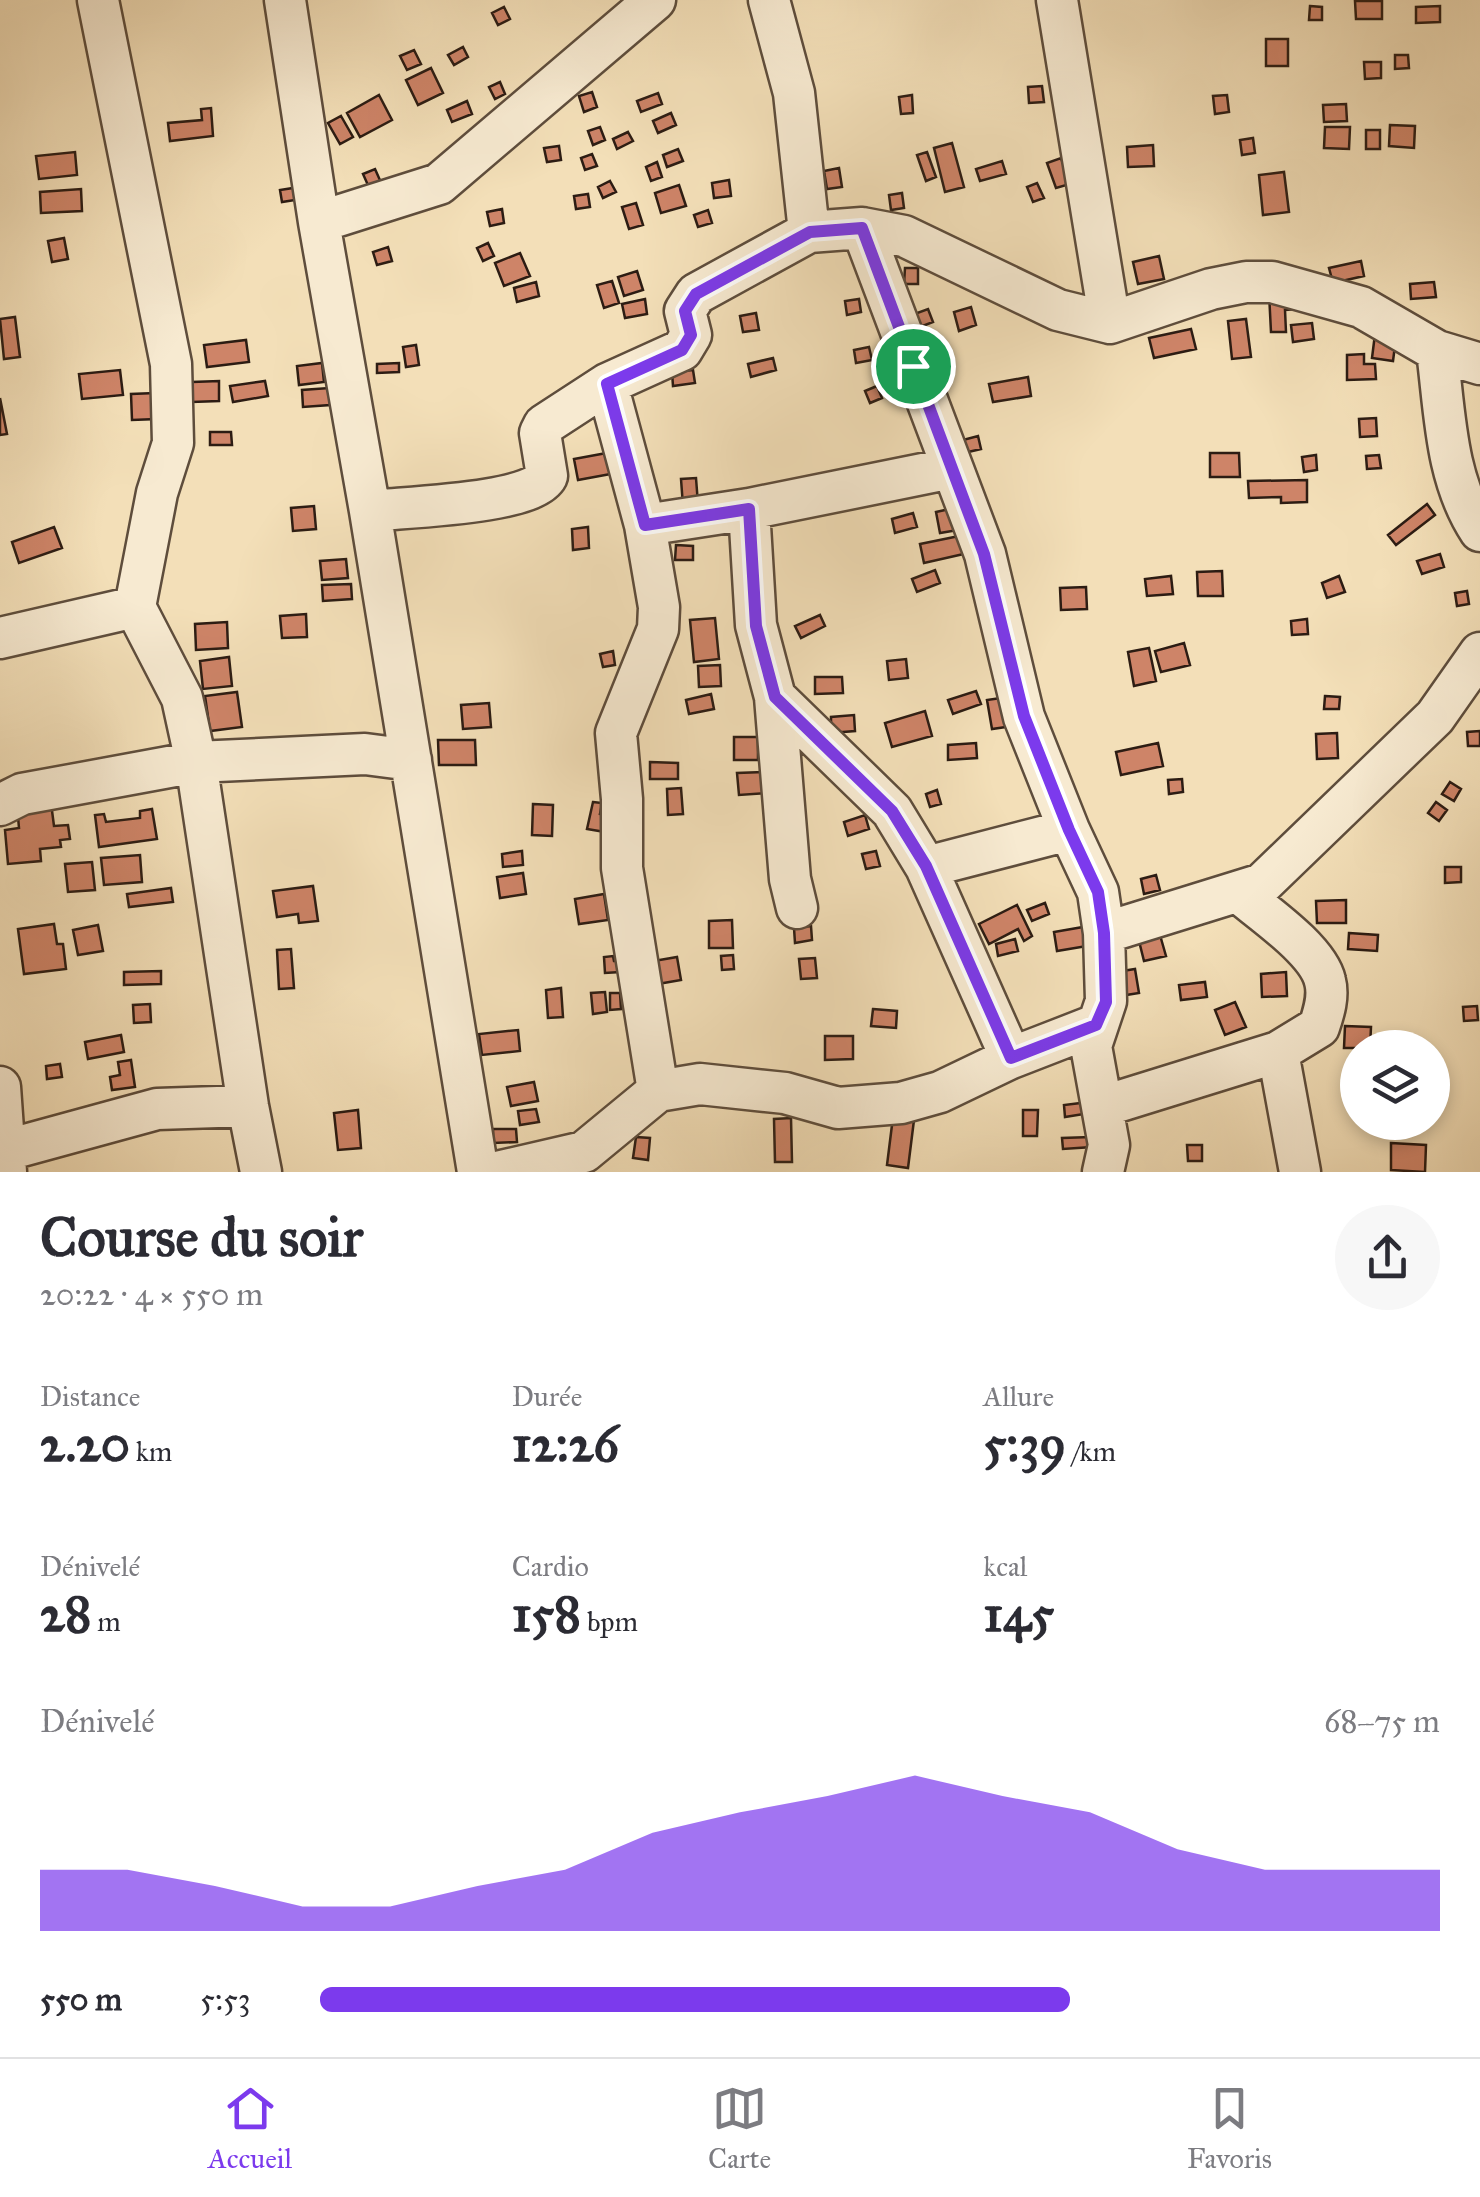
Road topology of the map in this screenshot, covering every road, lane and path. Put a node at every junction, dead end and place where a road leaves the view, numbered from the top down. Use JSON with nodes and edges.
{"nodes":[{"id":1,"x":98,"y":0,"type":"edge"},
{"id":2,"x":286,"y":0,"type":"edge"},
{"id":3,"x":655,"y":0,"type":"edge"},
{"id":4,"x":769,"y":0,"type":"edge"},
{"id":5,"x":1057,"y":0,"type":"edge"},
{"id":6,"x":318,"y":222,"type":"junction"},
{"id":7,"x":862,"y":228,"type":"junction"},
{"id":8,"x":810,"y":232,"type":"junction"},
{"id":9,"x":1110,"y":323,"type":"junction"},
{"id":10,"x":1437,"y":350,"type":"junction"},
{"id":11,"x":1480,"y":364,"type":"edge"},
{"id":12,"x":607,"y":384,"type":"junction"},
{"id":13,"x":952,"y":468,"type":"junction"},
{"id":14,"x":749,"y":509,"type":"junction"},
{"id":15,"x":370,"y":512,"type":"junction"},
{"id":16,"x":645,"y":525,"type":"junction"},
{"id":17,"x":1480,"y":531,"type":"edge"},
{"id":18,"x":134,"y":607,"type":"junction"},
{"id":19,"x":0,"y":638,"type":"edge"},
{"id":20,"x":1480,"y":653,"type":"edge"},
{"id":21,"x":775,"y":697,"type":"junction"},
{"id":22,"x":410,"y":760,"type":"junction"},
{"id":23,"x":196,"y":762,"type":"junction"},
{"id":24,"x":0,"y":805,"type":"edge"},
{"id":25,"x":1069,"y":830,"type":"junction"},
{"id":26,"x":926,"y":866,"type":"junction"},
{"id":27,"x":1238,"y":892,"type":"junction"},
{"id":28,"x":797,"y":908,"type":"dead end"},
{"id":29,"x":1104,"y":933,"type":"junction"},
{"id":30,"x":1096,"y":1025,"type":"junction"},
{"id":31,"x":1278,"y":1052,"type":"junction"},
{"id":32,"x":1011,"y":1058,"type":"junction"},
{"id":33,"x":0,"y":1086,"type":"edge"},
{"id":34,"x":658,"y":1091,"type":"junction"},
{"id":35,"x":248,"y":1106,"type":"junction"},
{"id":36,"x":1104,"y":1106,"type":"junction"},
{"id":37,"x":6,"y":1161,"type":"edge"},
{"id":38,"x":261,"y":1172,"type":"edge"},
{"id":39,"x":478,"y":1172,"type":"edge"},
{"id":40,"x":497,"y":1172,"type":"edge"},
{"id":41,"x":1103,"y":1172,"type":"edge"},
{"id":42,"x":1300,"y":1172,"type":"edge"}],
"edges":[{"from":1,"to":18,"type":"street"},
{"from":2,"to":6,"type":"street"},
{"from":3,"to":6,"type":"street"},
{"from":4,"to":8,"type":"street"},
{"from":5,"to":9,"type":"street"},
{"from":6,"to":15,"type":"street"},
{"from":7,"to":8,"type":"street"},
{"from":7,"to":9,"type":"street"},
{"from":7,"to":13,"type":"street"},
{"from":8,"to":12,"type":"street"},
{"from":9,"to":10,"type":"street"},
{"from":10,"to":11,"type":"street"},
{"from":10,"to":17,"type":"street"},
{"from":12,"to":15,"type":"street"},
{"from":12,"to":16,"type":"street"},
{"from":13,"to":14,"type":"street"},
{"from":13,"to":25,"type":"street"},
{"from":14,"to":16,"type":"street"},
{"from":14,"to":21,"type":"street"},
{"from":15,"to":22,"type":"street"},
{"from":16,"to":34,"type":"street"},
{"from":18,"to":19,"type":"street"},
{"from":18,"to":23,"type":"street"},
{"from":20,"to":27,"type":"street"},
{"from":21,"to":26,"type":"street"},
{"from":21,"to":28,"type":"street"},
{"from":22,"to":23,"type":"street"},
{"from":22,"to":39,"type":"street"},
{"from":23,"to":24,"type":"street"},
{"from":23,"to":35,"type":"street"},
{"from":25,"to":26,"type":"street"},
{"from":25,"to":29,"type":"street"},
{"from":26,"to":32,"type":"street"},
{"from":27,"to":29,"type":"street"},
{"from":27,"to":31,"type":"street"},
{"from":29,"to":30,"type":"street"},
{"from":30,"to":32,"type":"street"},
{"from":30,"to":36,"type":"street"},
{"from":31,"to":36,"type":"street"},
{"from":31,"to":42,"type":"street"},
{"from":32,"to":34,"type":"street"},
{"from":33,"to":37,"type":"street"},
{"from":34,"to":40,"type":"street"},
{"from":35,"to":37,"type":"street"},
{"from":35,"to":38,"type":"street"},
{"from":36,"to":41,"type":"street"}]}
